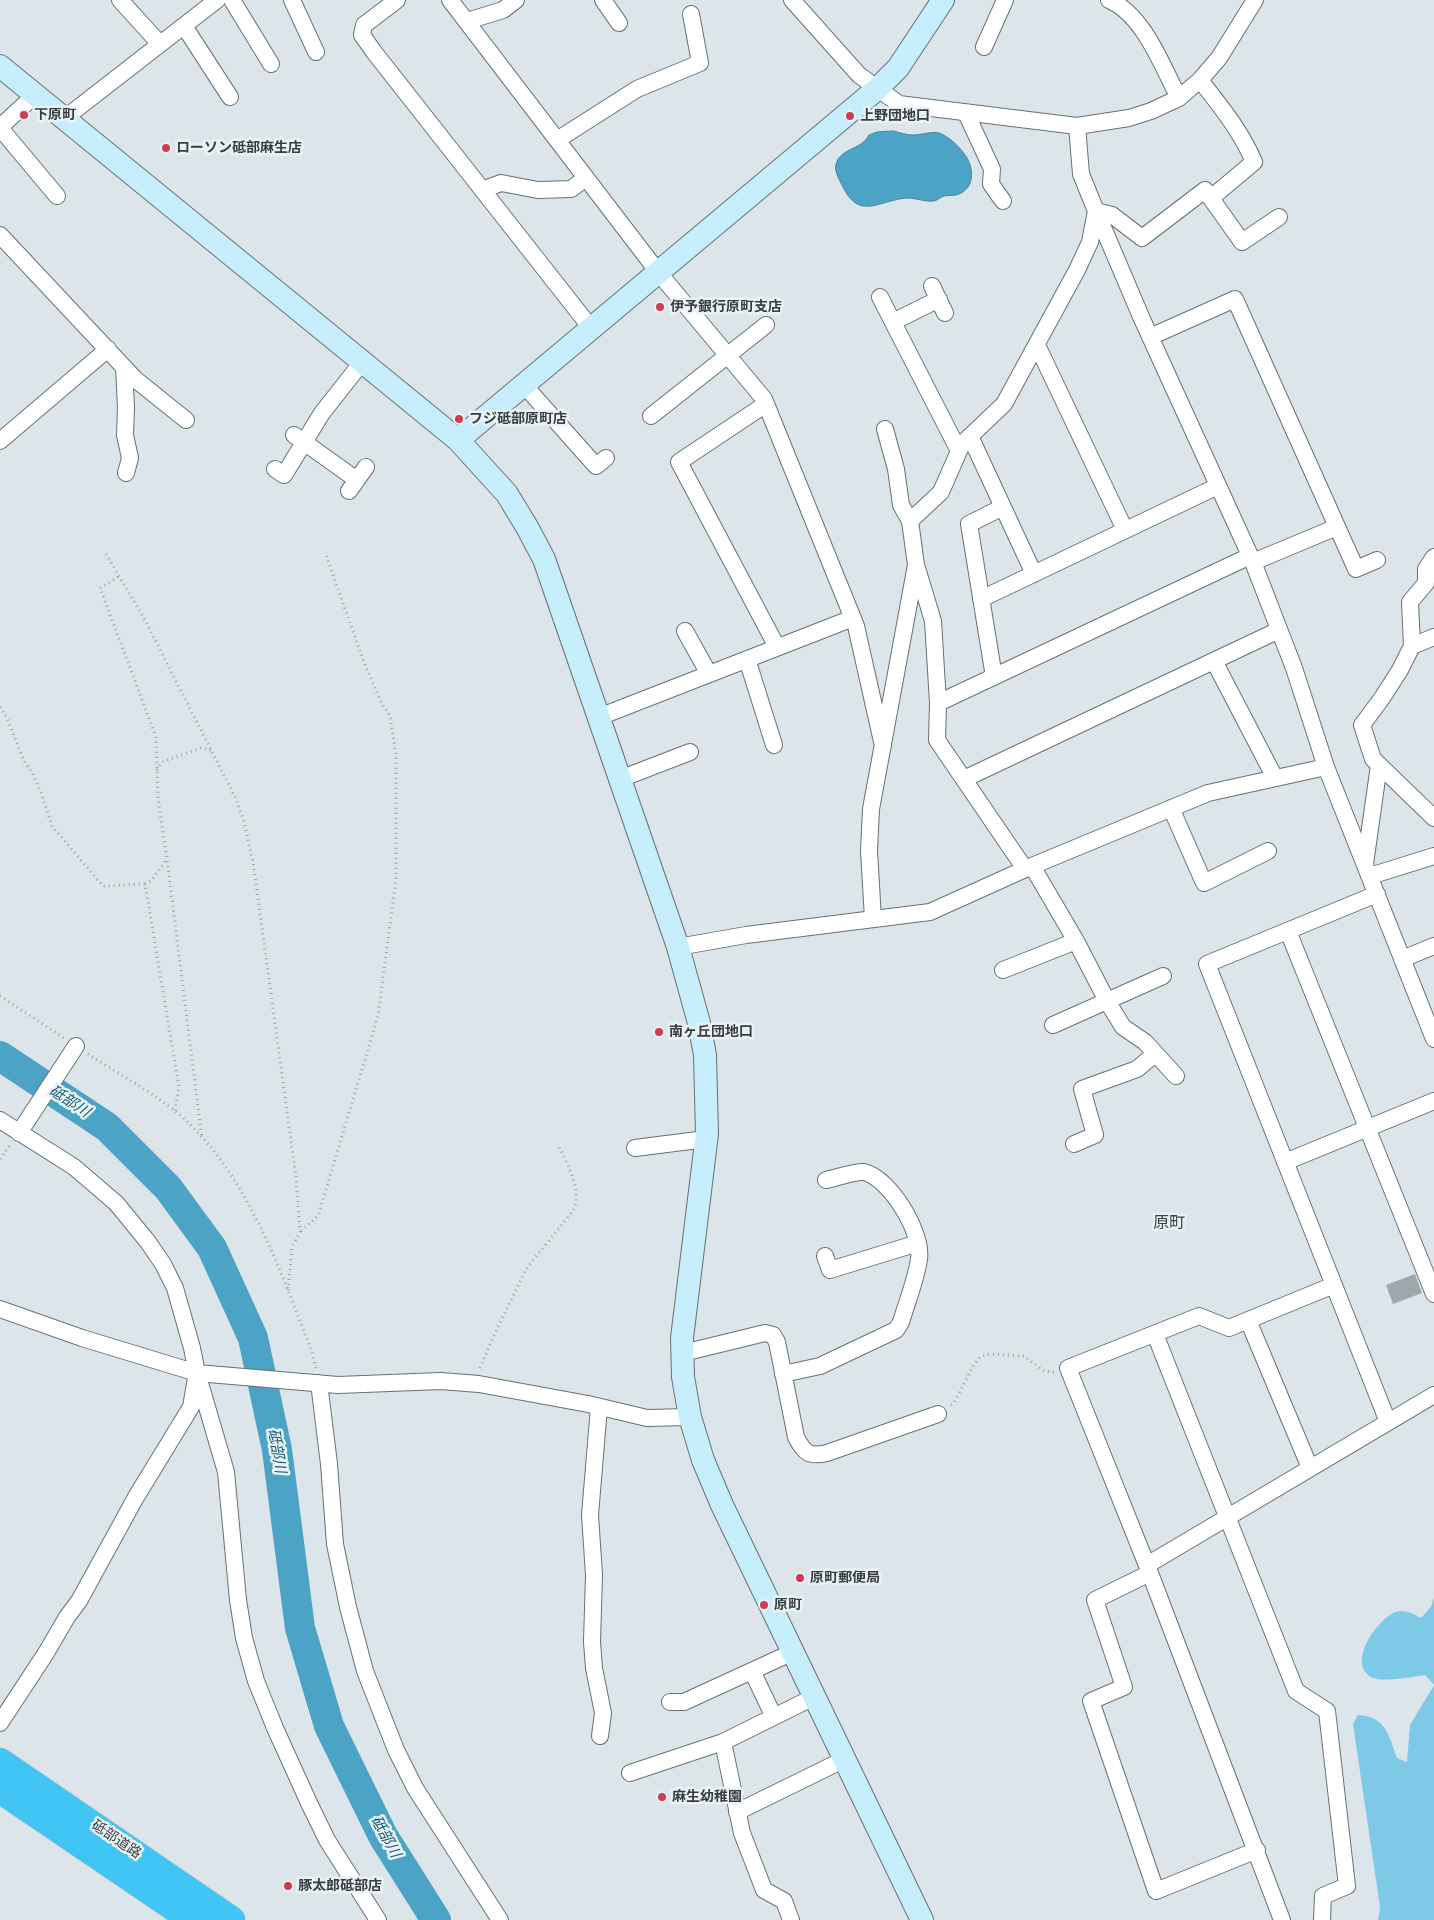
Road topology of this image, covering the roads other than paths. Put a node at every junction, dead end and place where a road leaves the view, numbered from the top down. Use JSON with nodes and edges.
{"nodes":[{"id":1,"x":120,"y":0,"type":"edge"},
{"id":2,"x":216,"y":0,"type":"edge"},
{"id":3,"x":232,"y":0,"type":"edge"},
{"id":4,"x":292,"y":0,"type":"edge"},
{"id":5,"x":397,"y":0,"type":"edge"},
{"id":6,"x":450,"y":0,"type":"edge"},
{"id":7,"x":516,"y":0,"type":"edge"},
{"id":8,"x":603,"y":0,"type":"edge"},
{"id":9,"x":792,"y":0,"type":"edge"},
{"id":10,"x":943,"y":0,"type":"edge"},
{"id":11,"x":1005,"y":0,"type":"edge"},
{"id":12,"x":1109,"y":0,"type":"edge"},
{"id":13,"x":1255,"y":0,"type":"edge"},
{"id":14,"x":690,"y":14,"type":"dead end"},
{"id":15,"x":467,"y":21,"type":"junction"},
{"id":16,"x":619,"y":23,"type":"dead end"},
{"id":17,"x":184,"y":26,"type":"junction"},
{"id":18,"x":160,"y":44,"type":"junction"},
{"id":19,"x":984,"y":47,"type":"dead end"},
{"id":20,"x":316,"y":52,"type":"dead end"},
{"id":21,"x":271,"y":64,"type":"dead end"},
{"id":22,"x":0,"y":66,"type":"edge"},
{"id":23,"x":1200,"y":80,"type":"junction"},
{"id":24,"x":877,"y":89,"type":"junction"},
{"id":25,"x":35,"y":95,"type":"junction"},
{"id":26,"x":230,"y":97,"type":"dead end"},
{"id":27,"x":1179,"y":98,"type":"junction"},
{"id":28,"x":966,"y":112,"type":"junction"},
{"id":29,"x":65,"y":118,"type":"junction"},
{"id":30,"x":1077,"y":126,"type":"junction"},
{"id":31,"x":0,"y":127,"type":"edge"},
{"id":32,"x":557,"y":140,"type":"junction"},
{"id":33,"x":586,"y":178,"type":"junction"},
{"id":34,"x":482,"y":190,"type":"junction"},
{"id":35,"x":57,"y":196,"type":"dead end"},
{"id":36,"x":1211,"y":198,"type":"junction"},
{"id":37,"x":1003,"y":201,"type":"dead end"},
{"id":38,"x":1096,"y":212,"type":"junction"},
{"id":39,"x":1279,"y":217,"type":"dead end"},
{"id":40,"x":0,"y":235,"type":"edge"},
{"id":41,"x":658,"y":272,"type":"junction"},
{"id":42,"x":880,"y":297,"type":"dead end"},
{"id":43,"x":939,"y":299,"type":"dead end"},
{"id":44,"x":893,"y":322,"type":"junction"},
{"id":45,"x":766,"y":325,"type":"dead end"},
{"id":46,"x":592,"y":328,"type":"junction"},
{"id":47,"x":1150,"y":337,"type":"junction"},
{"id":48,"x":1037,"y":345,"type":"junction"},
{"id":49,"x":108,"y":349,"type":"junction"},
{"id":50,"x":728,"y":356,"type":"junction"},
{"id":51,"x":363,"y":361,"type":"junction"},
{"id":52,"x":124,"y":367,"type":"junction"},
{"id":53,"x":524,"y":385,"type":"junction"},
{"id":54,"x":766,"y":404,"type":"junction"},
{"id":55,"x":651,"y":416,"type":"dead end"},
{"id":56,"x":186,"y":420,"type":"dead end"},
{"id":57,"x":885,"y":429,"type":"dead end"},
{"id":58,"x":970,"y":436,"type":"junction"},
{"id":59,"x":299,"y":438,"type":"junction"},
{"id":60,"x":458,"y":440,"type":"junction"},
{"id":61,"x":0,"y":441,"type":"edge"},
{"id":62,"x":959,"y":451,"type":"junction"},
{"id":63,"x":606,"y":458,"type":"dead end"},
{"id":64,"x":275,"y":470,"type":"dead end"},
{"id":65,"x":126,"y":473,"type":"dead end"},
{"id":66,"x":357,"y":480,"type":"dead end"},
{"id":67,"x":1218,"y":486,"type":"junction"},
{"id":68,"x":1003,"y":507,"type":"junction"},
{"id":69,"x":910,"y":521,"type":"junction"},
{"id":70,"x":1337,"y":527,"type":"junction"},
{"id":71,"x":1125,"y":530,"type":"junction"},
{"id":72,"x":1434,"y":557,"type":"edge"},
{"id":73,"x":1251,"y":559,"type":"junction"},
{"id":74,"x":1377,"y":560,"type":"dead end"},
{"id":75,"x":916,"y":566,"type":"junction"},
{"id":76,"x":1034,"y":574,"type":"junction"},
{"id":77,"x":981,"y":599,"type":"junction"},
{"id":78,"x":853,"y":618,"type":"junction"},
{"id":79,"x":1279,"y":630,"type":"junction"},
{"id":80,"x":685,"y":631,"type":"dead end"},
{"id":81,"x":1434,"y":637,"type":"edge"},
{"id":82,"x":1412,"y":646,"type":"junction"},
{"id":83,"x":777,"y":647,"type":"junction"},
{"id":84,"x":747,"y":659,"type":"junction"},
{"id":85,"x":1214,"y":660,"type":"junction"},
{"id":86,"x":709,"y":674,"type":"junction"},
{"id":87,"x":994,"y":677,"type":"junction"},
{"id":88,"x":938,"y":704,"type":"junction"},
{"id":89,"x":599,"y":717,"type":"junction"},
{"id":90,"x":774,"y":745,"type":"dead end"},
{"id":91,"x":883,"y":746,"type":"junction"},
{"id":92,"x":690,"y":752,"type":"dead end"},
{"id":93,"x":1379,"y":765,"type":"junction"},
{"id":94,"x":1326,"y":767,"type":"junction"},
{"id":95,"x":1275,"y":778,"type":"junction"},
{"id":96,"x":620,"y":779,"type":"junction"},
{"id":97,"x":964,"y":779,"type":"junction"},
{"id":98,"x":1171,"y":808,"type":"junction"},
{"id":99,"x":1434,"y":818,"type":"edge"},
{"id":100,"x":1268,"y":851,"type":"dead end"},
{"id":101,"x":1434,"y":856,"type":"edge"},
{"id":102,"x":1029,"y":868,"type":"junction"},
{"id":103,"x":1367,"y":871,"type":"junction"},
{"id":104,"x":1377,"y":894,"type":"junction"},
{"id":105,"x":873,"y":919,"type":"junction"},
{"id":106,"x":1288,"y":930,"type":"junction"},
{"id":107,"x":1076,"y":941,"type":"junction"},
{"id":108,"x":1434,"y":946,"type":"edge"},
{"id":109,"x":678,"y":948,"type":"junction"},
{"id":110,"x":1402,"y":959,"type":"junction"},
{"id":111,"x":1003,"y":970,"type":"dead end"},
{"id":112,"x":1163,"y":976,"type":"dead end"},
{"id":113,"x":1107,"y":1001,"type":"junction"},
{"id":114,"x":1053,"y":1025,"type":"dead end"},
{"id":115,"x":1433,"y":1035,"type":"edge"},
{"id":116,"x":74,"y":1048,"type":"dead end"},
{"id":117,"x":1155,"y":1054,"type":"junction"},
{"id":118,"x":1176,"y":1076,"type":"dead end"},
{"id":119,"x":1434,"y":1101,"type":"edge"},
{"id":120,"x":0,"y":1120,"type":"edge"},
{"id":121,"x":1367,"y":1128,"type":"junction"},
{"id":122,"x":21,"y":1130,"type":"junction"},
{"id":123,"x":706,"y":1140,"type":"junction"},
{"id":124,"x":1074,"y":1144,"type":"dead end"},
{"id":125,"x":635,"y":1148,"type":"dead end"},
{"id":126,"x":1285,"y":1162,"type":"junction"},
{"id":127,"x":826,"y":1180,"type":"dead end"},
{"id":128,"x":918,"y":1243,"type":"junction"},
{"id":129,"x":825,"y":1256,"type":"dead end"},
{"id":130,"x":1334,"y":1285,"type":"junction"},
{"id":131,"x":1434,"y":1294,"type":"edge"},
{"id":132,"x":0,"y":1309,"type":"edge"},
{"id":133,"x":1248,"y":1320,"type":"junction"},
{"id":134,"x":1155,"y":1334,"type":"junction"},
{"id":135,"x":682,"y":1353,"type":"junction"},
{"id":136,"x":203,"y":1374,"type":"junction"},
{"id":137,"x":783,"y":1374,"type":"junction"},
{"id":138,"x":312,"y":1382,"type":"junction"},
{"id":139,"x":1434,"y":1395,"type":"edge"},
{"id":140,"x":599,"y":1407,"type":"junction"},
{"id":141,"x":938,"y":1414,"type":"road end"},
{"id":142,"x":690,"y":1417,"type":"junction"},
{"id":143,"x":1388,"y":1422,"type":"junction"},
{"id":144,"x":1310,"y":1468,"type":"junction"},
{"id":145,"x":1226,"y":1518,"type":"junction"},
{"id":146,"x":1149,"y":1569,"type":"junction"},
{"id":147,"x":793,"y":1652,"type":"junction"},
{"id":148,"x":752,"y":1671,"type":"junction"},
{"id":149,"x":814,"y":1697,"type":"junction"},
{"id":150,"x":670,"y":1702,"type":"dead end"},
{"id":151,"x":774,"y":1717,"type":"junction"},
{"id":152,"x":0,"y":1723,"type":"edge"},
{"id":153,"x":600,"y":1736,"type":"dead end"},
{"id":154,"x":723,"y":1742,"type":"junction"},
{"id":155,"x":844,"y":1759,"type":"junction"},
{"id":156,"x":0,"y":1762,"type":"edge"},
{"id":157,"x":630,"y":1773,"type":"dead end"},
{"id":158,"x":0,"y":1789,"type":"edge"},
{"id":159,"x":737,"y":1812,"type":"junction"},
{"id":160,"x":1257,"y":1850,"type":"junction"},
{"id":161,"x":193,"y":1920,"type":"edge"},
{"id":162,"x":231,"y":1920,"type":"edge"},
{"id":163,"x":378,"y":1920,"type":"edge"},
{"id":164,"x":500,"y":1920,"type":"edge"},
{"id":165,"x":791,"y":1920,"type":"edge"},
{"id":166,"x":922,"y":1920,"type":"edge"},
{"id":167,"x":1282,"y":1920,"type":"edge"},
{"id":168,"x":1322,"y":1920,"type":"edge"}],
"edges":[{"from":1,"to":18,"type":"street"},
{"from":2,"to":17,"type":"street"},
{"from":3,"to":21,"type":"street"},
{"from":4,"to":20,"type":"street"},
{"from":5,"to":34,"type":"street"},
{"from":6,"to":15,"type":"street"},
{"from":7,"to":15,"type":"street"},
{"from":8,"to":16,"type":"street"},
{"from":9,"to":24,"type":"street"},
{"from":10,"to":24,"type":"street"},
{"from":11,"to":19,"type":"street"},
{"from":12,"to":27,"type":"street"},
{"from":13,"to":23,"type":"street"},
{"from":14,"to":32,"type":"street"},
{"from":15,"to":32,"type":"street"},
{"from":17,"to":18,"type":"street"},
{"from":17,"to":26,"type":"street"},
{"from":18,"to":29,"type":"street"},
{"from":22,"to":25,"type":"street"},
{"from":23,"to":27,"type":"street"},
{"from":23,"to":36,"type":"street"},
{"from":24,"to":28,"type":"street"},
{"from":24,"to":41,"type":"street"},
{"from":25,"to":29,"type":"street"},
{"from":25,"to":31,"type":"street"},
{"from":27,"to":30,"type":"street"},
{"from":28,"to":30,"type":"street"},
{"from":28,"to":37,"type":"street"},
{"from":29,"to":51,"type":"street"},
{"from":30,"to":38,"type":"street"},
{"from":31,"to":35,"type":"street"},
{"from":32,"to":33,"type":"street"},
{"from":33,"to":34,"type":"street"},
{"from":33,"to":41,"type":"street"},
{"from":34,"to":46,"type":"street"},
{"from":36,"to":38,"type":"street"},
{"from":36,"to":39,"type":"street"},
{"from":38,"to":47,"type":"street"},
{"from":38,"to":48,"type":"street"},
{"from":40,"to":49,"type":"street"},
{"from":41,"to":46,"type":"street"},
{"from":41,"to":50,"type":"street"},
{"from":42,"to":44,"type":"street"},
{"from":43,"to":44,"type":"street"},
{"from":44,"to":62,"type":"street"},
{"from":45,"to":50,"type":"street"},
{"from":46,"to":53,"type":"street"},
{"from":47,"to":67,"type":"street"},
{"from":47,"to":70,"type":"street"},
{"from":48,"to":58,"type":"street"},
{"from":48,"to":71,"type":"street"},
{"from":49,"to":52,"type":"street"},
{"from":49,"to":61,"type":"street"},
{"from":50,"to":54,"type":"street"},
{"from":50,"to":55,"type":"street"},
{"from":51,"to":59,"type":"street"},
{"from":51,"to":60,"type":"street"},
{"from":52,"to":56,"type":"street"},
{"from":52,"to":65,"type":"street"},
{"from":53,"to":60,"type":"street"},
{"from":53,"to":63,"type":"street"},
{"from":54,"to":78,"type":"street"},
{"from":54,"to":83,"type":"street"},
{"from":57,"to":69,"type":"street"},
{"from":58,"to":62,"type":"street"},
{"from":58,"to":68,"type":"street"},
{"from":59,"to":64,"type":"street"},
{"from":59,"to":66,"type":"street"},
{"from":60,"to":89,"type":"street"},
{"from":62,"to":69,"type":"street"},
{"from":67,"to":71,"type":"street"},
{"from":67,"to":73,"type":"street"},
{"from":68,"to":76,"type":"street"},
{"from":68,"to":77,"type":"street"},
{"from":69,"to":75,"type":"street"},
{"from":70,"to":73,"type":"street"},
{"from":70,"to":74,"type":"street"},
{"from":71,"to":76,"type":"street"},
{"from":72,"to":82,"type":"street"},
{"from":73,"to":79,"type":"street"},
{"from":73,"to":87,"type":"street"},
{"from":75,"to":88,"type":"street"},
{"from":75,"to":91,"type":"street"},
{"from":76,"to":77,"type":"street"},
{"from":77,"to":87,"type":"street"},
{"from":78,"to":83,"type":"street"},
{"from":78,"to":91,"type":"street"},
{"from":79,"to":85,"type":"street"},
{"from":79,"to":94,"type":"street"},
{"from":80,"to":86,"type":"street"},
{"from":81,"to":82,"type":"street"},
{"from":82,"to":93,"type":"street"},
{"from":83,"to":84,"type":"street"},
{"from":84,"to":86,"type":"street"},
{"from":84,"to":90,"type":"street"},
{"from":85,"to":95,"type":"street"},
{"from":85,"to":97,"type":"street"},
{"from":86,"to":89,"type":"street"},
{"from":87,"to":88,"type":"street"},
{"from":88,"to":97,"type":"street"},
{"from":89,"to":96,"type":"street"},
{"from":91,"to":105,"type":"street"},
{"from":92,"to":96,"type":"street"},
{"from":93,"to":99,"type":"street"},
{"from":93,"to":103,"type":"street"},
{"from":94,"to":95,"type":"street"},
{"from":94,"to":103,"type":"street"},
{"from":95,"to":98,"type":"street"},
{"from":96,"to":109,"type":"street"},
{"from":97,"to":102,"type":"street"},
{"from":98,"to":100,"type":"street"},
{"from":98,"to":102,"type":"street"},
{"from":101,"to":103,"type":"street"},
{"from":102,"to":105,"type":"street"},
{"from":102,"to":107,"type":"street"},
{"from":103,"to":104,"type":"street"},
{"from":104,"to":106,"type":"street"},
{"from":104,"to":110,"type":"street"},
{"from":105,"to":109,"type":"street"},
{"from":106,"to":121,"type":"street"},
{"from":106,"to":126,"type":"street"},
{"from":107,"to":111,"type":"street"},
{"from":107,"to":113,"type":"street"},
{"from":108,"to":110,"type":"street"},
{"from":109,"to":123,"type":"street"},
{"from":110,"to":115,"type":"street"},
{"from":112,"to":113,"type":"street"},
{"from":113,"to":114,"type":"street"},
{"from":113,"to":117,"type":"street"},
{"from":116,"to":122,"type":"street"},
{"from":117,"to":118,"type":"street"},
{"from":117,"to":124,"type":"street"},
{"from":119,"to":121,"type":"street"},
{"from":120,"to":122,"type":"street"},
{"from":121,"to":126,"type":"street"},
{"from":121,"to":131,"type":"street"},
{"from":122,"to":136,"type":"street"},
{"from":123,"to":125,"type":"street"},
{"from":123,"to":135,"type":"street"},
{"from":126,"to":130,"type":"street"},
{"from":127,"to":128,"type":"street"},
{"from":128,"to":129,"type":"street"},
{"from":128,"to":137,"type":"street"},
{"from":130,"to":133,"type":"street"},
{"from":130,"to":143,"type":"street"},
{"from":132,"to":136,"type":"street"},
{"from":133,"to":134,"type":"street"},
{"from":133,"to":144,"type":"street"},
{"from":134,"to":145,"type":"street"},
{"from":134,"to":146,"type":"street"},
{"from":135,"to":137,"type":"street"},
{"from":135,"to":142,"type":"street"},
{"from":136,"to":138,"type":"street"},
{"from":136,"to":152,"type":"street"},
{"from":136,"to":163,"type":"street"},
{"from":137,"to":141,"type":"street"},
{"from":138,"to":140,"type":"street"},
{"from":138,"to":164,"type":"street"},
{"from":139,"to":143,"type":"street"},
{"from":140,"to":142,"type":"street"},
{"from":140,"to":153,"type":"street"},
{"from":142,"to":147,"type":"street"},
{"from":143,"to":144,"type":"street"},
{"from":144,"to":145,"type":"street"},
{"from":145,"to":146,"type":"street"},
{"from":145,"to":168,"type":"street"},
{"from":146,"to":160,"type":"street"},
{"from":146,"to":160,"type":"street"},
{"from":147,"to":148,"type":"street"},
{"from":147,"to":149,"type":"street"},
{"from":148,"to":150,"type":"street"},
{"from":148,"to":151,"type":"street"},
{"from":149,"to":151,"type":"street"},
{"from":149,"to":155,"type":"street"},
{"from":151,"to":154,"type":"street"},
{"from":154,"to":157,"type":"street"},
{"from":154,"to":159,"type":"street"},
{"from":155,"to":159,"type":"street"},
{"from":155,"to":166,"type":"street"},
{"from":156,"to":162,"type":"highway","name":"砥部道路"},
{"from":158,"to":161,"type":"highway","name":"砥部道路"},
{"from":159,"to":165,"type":"street"},
{"from":160,"to":167,"type":"street"}]}
